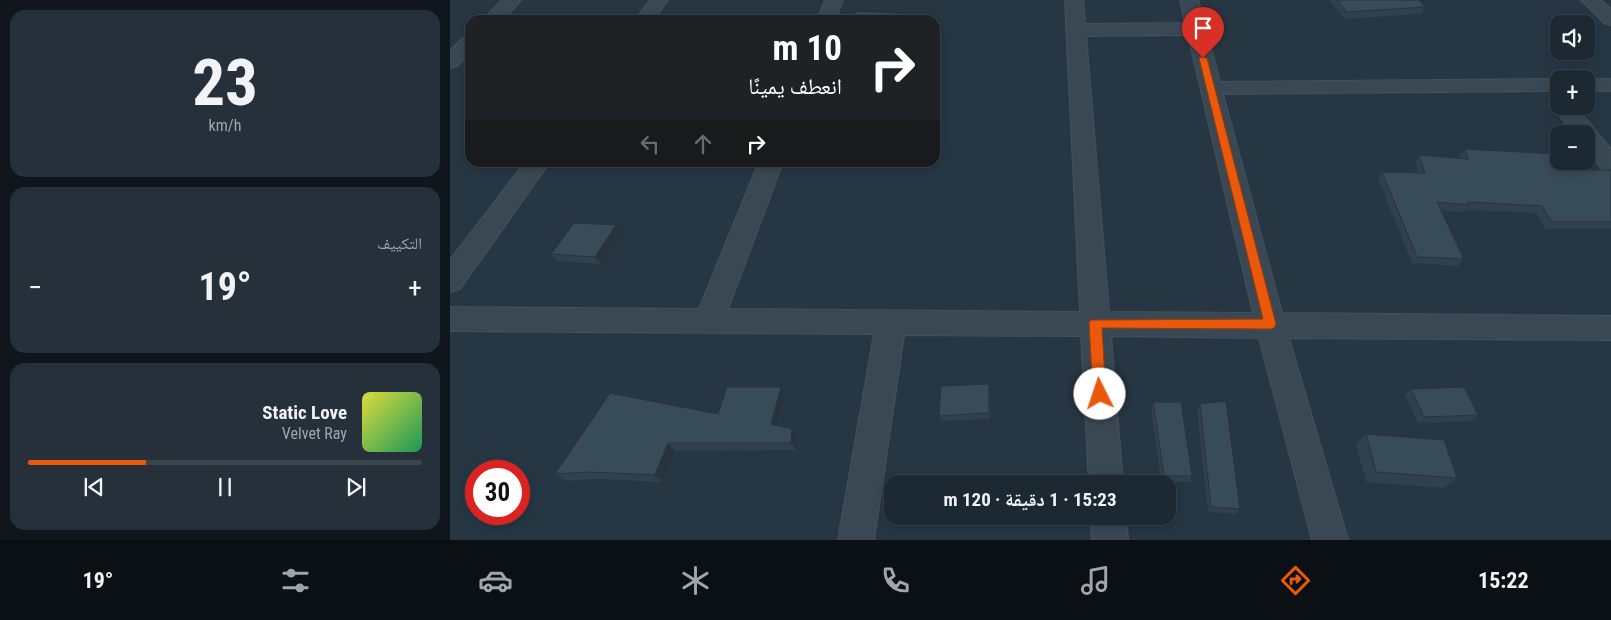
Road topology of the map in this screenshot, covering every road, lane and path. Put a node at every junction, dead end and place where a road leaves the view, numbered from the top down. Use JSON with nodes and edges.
{"nodes":[{"id":1,"x":512,"y":0,"type":"edge"},
{"id":2,"x":659,"y":0,"type":"edge"},
{"id":3,"x":834,"y":0,"type":"edge"},
{"id":4,"x":1074,"y":0,"type":"edge"},
{"id":5,"x":1188,"y":0,"type":"edge"},
{"id":6,"x":1590,"y":0,"type":"edge"},
{"id":7,"x":497,"y":15,"type":"edge"},
{"id":8,"x":648,"y":15,"type":"edge"},
{"id":9,"x":828,"y":15,"type":"edge"},
{"id":10,"x":1611,"y":19,"type":"edge"},
{"id":11,"x":1196,"y":29,"type":"junction"},
{"id":12,"x":1076,"y":30,"type":"junction"},
{"id":13,"x":465,"y":47,"type":"edge"},
{"id":14,"x":450,"y":62,"type":"edge"},
{"id":15,"x":1595,"y":85,"type":"edge"},
{"id":16,"x":1611,"y":85,"type":"edge"},
{"id":17,"x":1211,"y":88,"type":"junction"},
{"id":18,"x":1550,"y":91,"type":"edge"},
{"id":19,"x":1570,"y":115,"type":"edge"},
{"id":20,"x":1579,"y":125,"type":"edge"},
{"id":21,"x":1595,"y":145,"type":"edge"},
{"id":22,"x":1611,"y":164,"type":"edge"},
{"id":23,"x":534,"y":167,"type":"edge"},
{"id":24,"x":768,"y":167,"type":"edge"},
{"id":25,"x":450,"y":281,"type":"edge"},
{"id":26,"x":450,"y":319,"type":"edge"},
{"id":27,"x":709,"y":320,"type":"junction"},
{"id":28,"x":891,"y":322,"type":"junction"},
{"id":29,"x":1095,"y":323,"type":"junction"},
{"id":30,"x":1270,"y":324,"type":"junction"},
{"id":31,"x":1611,"y":328,"type":"edge"},
{"id":32,"x":1105,"y":475,"type":"edge"},
{"id":33,"x":1109,"y":525,"type":"edge"},
{"id":34,"x":856,"y":540,"type":"edge"},
{"id":35,"x":1110,"y":540,"type":"edge"},
{"id":36,"x":1330,"y":540,"type":"edge"}],
"edges":[{"from":1,"to":7,"type":"street"},
{"from":2,"to":8,"type":"street"},
{"from":3,"to":9,"type":"street"},
{"from":4,"to":12,"type":"street"},
{"from":5,"to":11,"type":"street"},
{"from":6,"to":10,"type":"street"},
{"from":11,"to":12,"type":"street"},
{"from":11,"to":17,"type":"street"},
{"from":12,"to":29,"type":"street"},
{"from":13,"to":14,"type":"street"},
{"from":15,"to":16,"type":"street"},
{"from":17,"to":18,"type":"street"},
{"from":17,"to":30,"type":"street"},
{"from":19,"to":20,"type":"street"},
{"from":21,"to":22,"type":"street"},
{"from":23,"to":25,"type":"street"},
{"from":24,"to":27,"type":"street"},
{"from":26,"to":27,"type":"street"},
{"from":27,"to":28,"type":"street"},
{"from":28,"to":29,"type":"street"},
{"from":28,"to":34,"type":"street"},
{"from":29,"to":30,"type":"street"},
{"from":29,"to":32,"type":"street"},
{"from":30,"to":31,"type":"street"},
{"from":30,"to":36,"type":"street"},
{"from":33,"to":35,"type":"street"}]}
